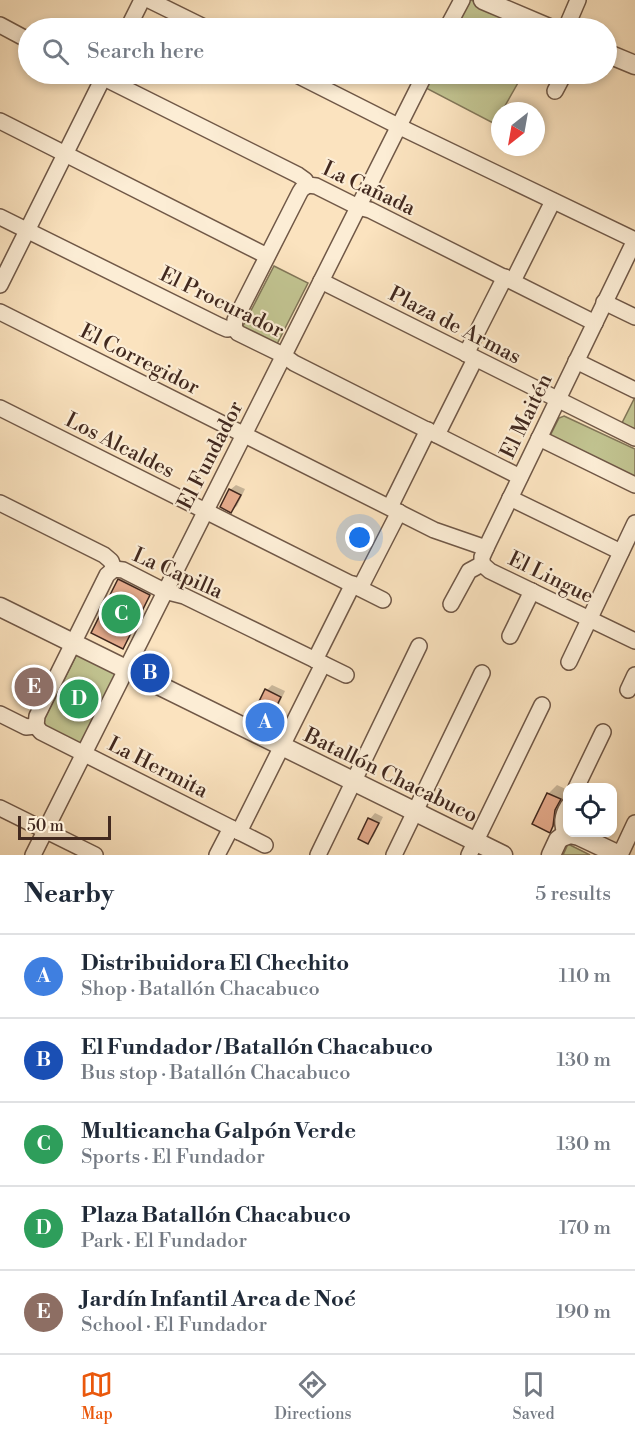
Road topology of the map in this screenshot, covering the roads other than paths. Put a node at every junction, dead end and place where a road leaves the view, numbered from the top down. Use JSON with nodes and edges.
{"nodes":[{"id":1,"x":142,"y":0,"type":"edge"},
{"id":2,"x":149,"y":0,"type":"edge"},
{"id":3,"x":462,"y":0,"type":"edge"},
{"id":4,"x":483,"y":0,"type":"edge"},
{"id":5,"x":579,"y":0,"type":"edge"},
{"id":6,"x":133,"y":18,"type":"edge"},
{"id":7,"x":186,"y":18,"type":"edge"},
{"id":8,"x":452,"y":18,"type":"edge"},
{"id":9,"x":525,"y":18,"type":"edge"},
{"id":10,"x":571,"y":18,"type":"edge"},
{"id":11,"x":0,"y":26,"type":"edge"},
{"id":12,"x":18,"y":35,"type":"edge"},
{"id":13,"x":617,"y":58,"type":"edge"},
{"id":14,"x":635,"y":65,"type":"edge"},
{"id":15,"x":98,"y":84,"type":"edge"},
{"id":16,"x":120,"y":84,"type":"edge"},
{"id":17,"x":315,"y":84,"type":"edge"},
{"id":18,"x":420,"y":84,"type":"edge"},
{"id":19,"x":559,"y":84,"type":"edge"},
{"id":20,"x":555,"y":91,"type":"dead end"},
{"id":21,"x":0,"y":121,"type":"edge"},
{"id":22,"x":399,"y":126,"type":"junction"},
{"id":23,"x":66,"y":153,"type":"junction"},
{"id":24,"x":308,"y":185,"type":"junction"},
{"id":25,"x":553,"y":201,"type":"junction"},
{"id":26,"x":358,"y":207,"type":"junction"},
{"id":27,"x":0,"y":217,"type":"edge"},
{"id":28,"x":27,"y":230,"type":"junction"},
{"id":29,"x":635,"y":240,"type":"edge"},
{"id":30,"x":267,"y":256,"type":"junction"},
{"id":31,"x":508,"y":279,"type":"junction"},
{"id":32,"x":321,"y":281,"type":"junction"},
{"id":33,"x":0,"y":285,"type":"edge"},
{"id":34,"x":604,"y":303,"type":"junction"},
{"id":35,"x":0,"y":312,"type":"edge"},
{"id":36,"x":635,"y":317,"type":"edge"},
{"id":37,"x":595,"y":323,"type":"junction"},
{"id":38,"x":234,"y":328,"type":"junction"},
{"id":39,"x":283,"y":355,"type":"junction"},
{"id":40,"x":470,"y":356,"type":"junction"},
{"id":41,"x":576,"y":361,"type":"junction"},
{"id":42,"x":635,"y":390,"type":"edge"},
{"id":43,"x":557,"y":400,"type":"junction"},
{"id":44,"x":0,"y":408,"type":"edge"},
{"id":45,"x":433,"y":433,"type":"junction"},
{"id":46,"x":244,"y":434,"type":"junction"},
{"id":47,"x":539,"y":438,"type":"junction"},
{"id":48,"x":635,"y":438,"type":"edge"},
{"id":49,"x":520,"y":477,"type":"junction"},
{"id":50,"x":635,"y":485,"type":"edge"},
{"id":51,"x":510,"y":498,"type":"junction"},
{"id":52,"x":0,"y":503,"type":"edge"},
{"id":53,"x":394,"y":510,"type":"junction"},
{"id":54,"x":205,"y":511,"type":"junction"},
{"id":55,"x":635,"y":523,"type":"edge"},
{"id":56,"x":486,"y":548,"type":"junction"},
{"id":57,"x":621,"y":552,"type":"junction"},
{"id":58,"x":482,"y":564,"type":"junction"},
{"id":59,"x":114,"y":569,"type":"junction"},
{"id":60,"x":356,"y":586,"type":"junction"},
{"id":61,"x":164,"y":591,"type":"junction"},
{"id":62,"x":532,"y":591,"type":"junction"},
{"id":63,"x":382,"y":600,"type":"dead end"},
{"id":64,"x":452,"y":604,"type":"dead end"},
{"id":65,"x":0,"y":607,"type":"edge"},
{"id":66,"x":589,"y":619,"type":"junction"},
{"id":67,"x":510,"y":636,"type":"dead end"},
{"id":68,"x":635,"y":641,"type":"edge"},
{"id":69,"x":73,"y":644,"type":"junction"},
{"id":70,"x":419,"y":646,"type":"dead end"},
{"id":71,"x":319,"y":662,"type":"junction"},
{"id":72,"x":568,"y":662,"type":"dead end"},
{"id":73,"x":125,"y":669,"type":"junction"},
{"id":74,"x":482,"y":673,"type":"dead end"},
{"id":75,"x":346,"y":675,"type":"dead end"},
{"id":76,"x":635,"y":675,"type":"edge"},
{"id":77,"x":628,"y":690,"type":"dead end"},
{"id":78,"x":542,"y":705,"type":"dead end"},
{"id":79,"x":0,"y":714,"type":"edge"},
{"id":80,"x":36,"y":726,"type":"junction"},
{"id":81,"x":603,"y":732,"type":"dead end"},
{"id":82,"x":282,"y":746,"type":"junction"},
{"id":83,"x":83,"y":753,"type":"junction"},
{"id":84,"x":353,"y":782,"type":"junction"},
{"id":85,"x":578,"y":783,"type":"edge"},
{"id":86,"x":0,"y":808,"type":"edge"},
{"id":87,"x":415,"y":812,"type":"junction"},
{"id":88,"x":635,"y":823,"type":"edge"},
{"id":89,"x":45,"y":830,"type":"junction"},
{"id":90,"x":235,"y":830,"type":"junction"},
{"id":91,"x":563,"y":837,"type":"edge"},
{"id":92,"x":581,"y":837,"type":"edge"},
{"id":93,"x":265,"y":845,"type":"dead end"},
{"id":94,"x":472,"y":848,"type":"edge"},
{"id":95,"x":33,"y":855,"type":"edge"},
{"id":96,"x":94,"y":855,"type":"edge"},
{"id":97,"x":217,"y":855,"type":"edge"},
{"id":98,"x":318,"y":855,"type":"edge"},
{"id":99,"x":394,"y":855,"type":"edge"},
{"id":100,"x":503,"y":855,"type":"edge"},
{"id":101,"x":551,"y":855,"type":"edge"},
{"id":102,"x":620,"y":855,"type":"edge"}],
"edges":[{"from":1,"to":6,"type":"street"},
{"from":2,"to":7,"type":"street"},
{"from":3,"to":8,"type":"street"},
{"from":4,"to":9,"type":"street"},
{"from":5,"to":10,"type":"street"},
{"from":11,"to":12,"type":"street"},
{"from":13,"to":14,"type":"street"},
{"from":15,"to":23,"type":"street"},
{"from":16,"to":24,"type":"street","name":"La Cañada"},
{"from":17,"to":22,"type":"street"},
{"from":18,"to":22,"type":"street","name":"El Fundador"},
{"from":19,"to":20,"type":"street"},
{"from":21,"to":23,"type":"street"},
{"from":22,"to":25,"type":"street"},
{"from":22,"to":26,"type":"street","name":"El Fundador"},
{"from":23,"to":28,"type":"street"},
{"from":23,"to":30,"type":"street"},
{"from":24,"to":26,"type":"street","name":"La Cañada"},
{"from":24,"to":30,"type":"street"},
{"from":25,"to":29,"type":"street"},
{"from":25,"to":31,"type":"street"},
{"from":26,"to":31,"type":"street","name":"La Cañada"},
{"from":26,"to":32,"type":"street","name":"El Fundador"},
{"from":27,"to":28,"type":"street","name":"El Procurador"},
{"from":28,"to":33,"type":"street"},
{"from":28,"to":38,"type":"street","name":"El Procurador"},
{"from":29,"to":34,"type":"street","name":"El Maitén"},
{"from":30,"to":38,"type":"street"},
{"from":31,"to":37,"type":"street","name":"La Cañada"},
{"from":31,"to":40,"type":"street"},
{"from":32,"to":39,"type":"street","name":"El Fundador"},
{"from":32,"to":40,"type":"street","name":"Plaza de Armas"},
{"from":34,"to":36,"type":"street"},
{"from":34,"to":37,"type":"street","name":"El Maitén"},
{"from":35,"to":46,"type":"street","name":"El Corregidor"},
{"from":37,"to":41,"type":"street","name":"El Maitén"},
{"from":38,"to":39,"type":"street","name":"El Procurador"},
{"from":39,"to":45,"type":"street","name":"El Procurador"},
{"from":39,"to":46,"type":"street","name":"El Fundador"},
{"from":40,"to":43,"type":"street","name":"Plaza de Armas"},
{"from":40,"to":45,"type":"street"},
{"from":41,"to":42,"type":"street"},
{"from":41,"to":43,"type":"street","name":"El Maitén"},
{"from":43,"to":47,"type":"street","name":"El Maitén"},
{"from":43,"to":48,"type":"street","name":"Plaza de Armas"},
{"from":44,"to":54,"type":"street","name":"Los Alcaldes"},
{"from":45,"to":49,"type":"street","name":"El Procurador"},
{"from":45,"to":53,"type":"street"},
{"from":46,"to":53,"type":"street","name":"El Corregidor"},
{"from":46,"to":54,"type":"street","name":"El Fundador"},
{"from":47,"to":49,"type":"street","name":"El Maitén"},
{"from":47,"to":50,"type":"street"},
{"from":49,"to":51,"type":"street","name":"El Maitén"},
{"from":51,"to":56,"type":"street","name":"El Maitén"},
{"from":51,"to":57,"type":"street"},
{"from":52,"to":59,"type":"street","name":"La Capilla"},
{"from":53,"to":56,"type":"street","name":"El Lingue"},
{"from":53,"to":60,"type":"street"},
{"from":54,"to":60,"type":"street","name":"Los Alcaldes"},
{"from":54,"to":61,"type":"street","name":"El Fundador"},
{"from":55,"to":57,"type":"street"},
{"from":56,"to":58,"type":"street","name":"El Maitén"},
{"from":57,"to":66,"type":"street"},
{"from":58,"to":62,"type":"street","name":"El Lingue"},
{"from":58,"to":64,"type":"street","name":"El Maitén"},
{"from":59,"to":61,"type":"street","name":"La Capilla"},
{"from":59,"to":69,"type":"street"},
{"from":60,"to":63,"type":"street","name":"Los Alcaldes"},
{"from":60,"to":71,"type":"street"},
{"from":61,"to":71,"type":"street","name":"La Capilla"},
{"from":61,"to":73,"type":"street","name":"El Fundador"},
{"from":62,"to":66,"type":"street","name":"El Lingue"},
{"from":62,"to":67,"type":"street"},
{"from":65,"to":69,"type":"street","name":"Batallón Chacabuco"},
{"from":66,"to":68,"type":"street","name":"El Lingue"},
{"from":66,"to":72,"type":"street"},
{"from":69,"to":73,"type":"street","name":"Batallón Chacabuco"},
{"from":69,"to":80,"type":"street"},
{"from":70,"to":84,"type":"street"},
{"from":71,"to":75,"type":"street","name":"La Capilla"},
{"from":71,"to":82,"type":"street"},
{"from":73,"to":82,"type":"street","name":"Batallón Chacabuco"},
{"from":73,"to":83,"type":"street","name":"El Fundador"},
{"from":74,"to":87,"type":"street"},
{"from":76,"to":77,"type":"street"},
{"from":78,"to":94,"type":"street"},
{"from":79,"to":80,"type":"street","name":"La Hermita"},
{"from":80,"to":83,"type":"street","name":"La Hermita"},
{"from":81,"to":85,"type":"street"},
{"from":82,"to":84,"type":"street","name":"Batallón Chacabuco"},
{"from":82,"to":90,"type":"street"},
{"from":83,"to":89,"type":"street","name":"El Fundador"},
{"from":83,"to":90,"type":"street","name":"La Hermita"},
{"from":84,"to":87,"type":"street","name":"Batallón Chacabuco"},
{"from":84,"to":98,"type":"street"},
{"from":86,"to":89,"type":"street"},
{"from":87,"to":94,"type":"street","name":"Batallón Chacabuco"},
{"from":87,"to":99,"type":"street"},
{"from":88,"to":102,"type":"street"},
{"from":89,"to":95,"type":"street","name":"El Fundador"},
{"from":89,"to":96,"type":"street"},
{"from":90,"to":93,"type":"street","name":"La Hermita"},
{"from":90,"to":97,"type":"street"},
{"from":91,"to":101,"type":"street"},
{"from":92,"to":102,"type":"street"},
{"from":94,"to":100,"type":"street","name":"Batallón Chacabuco"}]}
